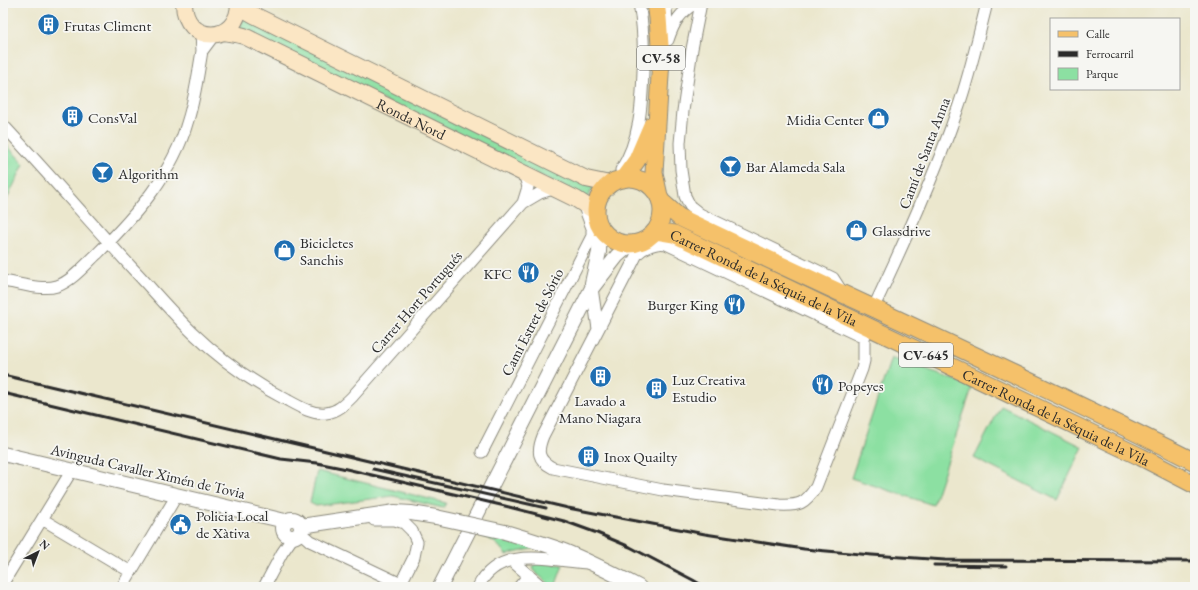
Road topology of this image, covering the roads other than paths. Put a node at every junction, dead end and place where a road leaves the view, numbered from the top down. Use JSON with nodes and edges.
{"nodes":[{"id":1,"x":239,"y":3,"type":"edge"},
{"id":2,"x":639,"y":3,"type":"edge"},
{"id":3,"x":656,"y":3,"type":"edge"},
{"id":4,"x":666,"y":3,"type":"edge"},
{"id":5,"x":695,"y":3,"type":"edge"},
{"id":6,"x":701,"y":3,"type":"edge"},
{"id":7,"x":987,"y":3,"type":"edge"},
{"id":8,"x":181,"y":6,"type":"edge"},
{"id":9,"x":696,"y":27,"type":"junction"},
{"id":10,"x":672,"y":29,"type":"junction"},
{"id":11,"x":213,"y":33,"type":"junction"},
{"id":12,"x":668,"y":40,"type":"junction"},
{"id":13,"x":657,"y":114,"type":"junction"},
{"id":14,"x":3,"y":125,"type":"edge"},
{"id":15,"x":657,"y":132,"type":"junction"},
{"id":16,"x":524,"y":173,"type":"junction"},
{"id":17,"x":615,"y":182,"type":"junction"},
{"id":18,"x":556,"y":188,"type":"junction"},
{"id":19,"x":660,"y":200,"type":"junction"},
{"id":20,"x":523,"y":202,"type":"junction"},
{"id":21,"x":593,"y":214,"type":"junction"},
{"id":22,"x":659,"y":237,"type":"junction"},
{"id":23,"x":108,"y":242,"type":"junction"},
{"id":24,"x":636,"y":244,"type":"junction"},
{"id":25,"x":697,"y":245,"type":"junction"},
{"id":26,"x":706,"y":263,"type":"junction"},
{"id":27,"x":3,"y":280,"type":"edge"},
{"id":28,"x":590,"y":291,"type":"junction"},
{"id":29,"x":844,"y":296,"type":"junction"},
{"id":30,"x":873,"y":309,"type":"junction"},
{"id":31,"x":598,"y":329,"type":"junction"},
{"id":32,"x":866,"y":332,"type":"junction"},
{"id":33,"x":482,"y":452,"type":"dead end"},
{"id":34,"x":3,"y":454,"type":"edge"},
{"id":35,"x":1195,"y":462,"type":"edge"},
{"id":36,"x":72,"y":470,"type":"junction"},
{"id":37,"x":1195,"y":484,"type":"edge"},
{"id":38,"x":177,"y":495,"type":"junction"},
{"id":39,"x":355,"y":518,"type":"junction"},
{"id":40,"x":42,"y":520,"type":"junction"},
{"id":41,"x":298,"y":531,"type":"junction"},
{"id":42,"x":511,"y":560,"type":"junction"},
{"id":43,"x":591,"y":563,"type":"junction"},
{"id":44,"x":132,"y":572,"type":"junction"},
{"id":45,"x":529,"y":576,"type":"junction"},
{"id":46,"x":3,"y":583,"type":"edge"},
{"id":47,"x":400,"y":586,"type":"edge"},
{"id":48,"x":634,"y":586,"type":"edge"},
{"id":49,"x":122,"y":587,"type":"edge"},
{"id":50,"x":264,"y":587,"type":"edge"},
{"id":51,"x":440,"y":587,"type":"edge"},
{"id":52,"x":478,"y":587,"type":"edge"},
{"id":53,"x":519,"y":587,"type":"edge"},
{"id":54,"x":542,"y":587,"type":"edge"}],
"edges":[{"from":1,"to":11,"type":"main road","number":"CV-645"},
{"from":1,"to":17,"type":"main road","name":"Ronda Nord","number":"CV-645"},
{"from":2,"to":17,"type":"street"},
{"from":3,"to":13,"type":"main road","number":"CV-58"},
{"from":4,"to":12,"type":"street"},
{"from":5,"to":10,"type":"street"},
{"from":6,"to":9,"type":"street"},
{"from":7,"to":30,"type":"street","name":"Camí de Santa Anna"},
{"from":8,"to":11,"type":"main road"},
{"from":9,"to":10,"type":"street"},
{"from":9,"to":29,"type":"street","name":"Carrer Ronda de la Séquia de la Vila"},
{"from":10,"to":12,"type":"street"},
{"from":11,"to":16,"type":"main road","name":"Ronda Nord"},
{"from":11,"to":23,"type":"street"},
{"from":12,"to":15,"type":"street"},
{"from":13,"to":15,"type":"main road","number":"CV-58"},
{"from":13,"to":17,"type":"main road","number":"CV-58"},
{"from":14,"to":23,"type":"street"},
{"from":15,"to":19,"type":"main road","number":"CV-58"},
{"from":16,"to":18,"type":"main road","name":"Ronda Nord"},
{"from":16,"to":20,"type":"street","name":"Carrer Hort Portugués"},
{"from":17,"to":19,"type":"main road","number":"CV-645"},
{"from":17,"to":21,"type":"main road"},
{"from":18,"to":20,"type":"street","name":"Carrer Hort Portugués"},
{"from":18,"to":21,"type":"main road","name":"Ronda Nord"},
{"from":19,"to":22,"type":"main road"},
{"from":19,"to":29,"type":"main road","name":"Carrer Ronda de la Séquia de la Vila","number":"CV-645"},
{"from":20,"to":23,"type":"street","name":"Carrer Hort Portugués"},
{"from":21,"to":24,"type":"main road"},
{"from":21,"to":28,"type":"street"},
{"from":21,"to":33,"type":"street","name":"Camí Estret de Sório"},
{"from":22,"to":24,"type":"main road"},
{"from":22,"to":25,"type":"main road","name":"Carrer Ronda de la Séquia de la Vila","number":"CV-645"},
{"from":22,"to":26,"type":"street","name":"Carrer Ronda de la Séquia de la Vila"},
{"from":22,"to":31,"type":"street"},
{"from":23,"to":27,"type":"street"},
{"from":24,"to":28,"type":"street"},
{"from":25,"to":26,"type":"street"},
{"from":25,"to":32,"type":"main road","name":"Carrer Ronda de la Séquia de la Vila","number":"CV-645"},
{"from":26,"to":32,"type":"street","name":"Carrer Ronda de la Séquia de la Vila"},
{"from":28,"to":31,"type":"street"},
{"from":28,"to":51,"type":"street"},
{"from":29,"to":30,"type":"main road","name":"Carrer Ronda de la Séquia de la Vila","number":"CV-645"},
{"from":30,"to":35,"type":"main road","name":"Carrer Ronda de la Séquia de la Vila","number":"CV-645"},
{"from":31,"to":32,"type":"street"},
{"from":32,"to":37,"type":"main road","name":"Carrer Ronda de la Séquia de la Vila","number":"CV-645"},
{"from":34,"to":36,"type":"street","name":"Avinguda Cavaller Ximén de Tovia"},
{"from":36,"to":38,"type":"street","name":"Avinguda Cavaller Ximén de Tovia"},
{"from":36,"to":40,"type":"street"},
{"from":38,"to":41,"type":"street","name":"Avinguda Cavaller Ximén de Tovia"},
{"from":38,"to":44,"type":"street"},
{"from":39,"to":41,"type":"street"},
{"from":39,"to":43,"type":"street","bridge":true},
{"from":39,"to":47,"type":"street"},
{"from":40,"to":44,"type":"street"},
{"from":40,"to":46,"type":"street"},
{"from":41,"to":47,"type":"street"},
{"from":41,"to":50,"type":"street"},
{"from":42,"to":43,"type":"street"},
{"from":42,"to":45,"type":"street"},
{"from":42,"to":52,"type":"street"},
{"from":43,"to":48,"type":"street"},
{"from":44,"to":49,"type":"street"},
{"from":45,"to":53,"type":"street"},
{"from":45,"to":54,"type":"street"}]}
